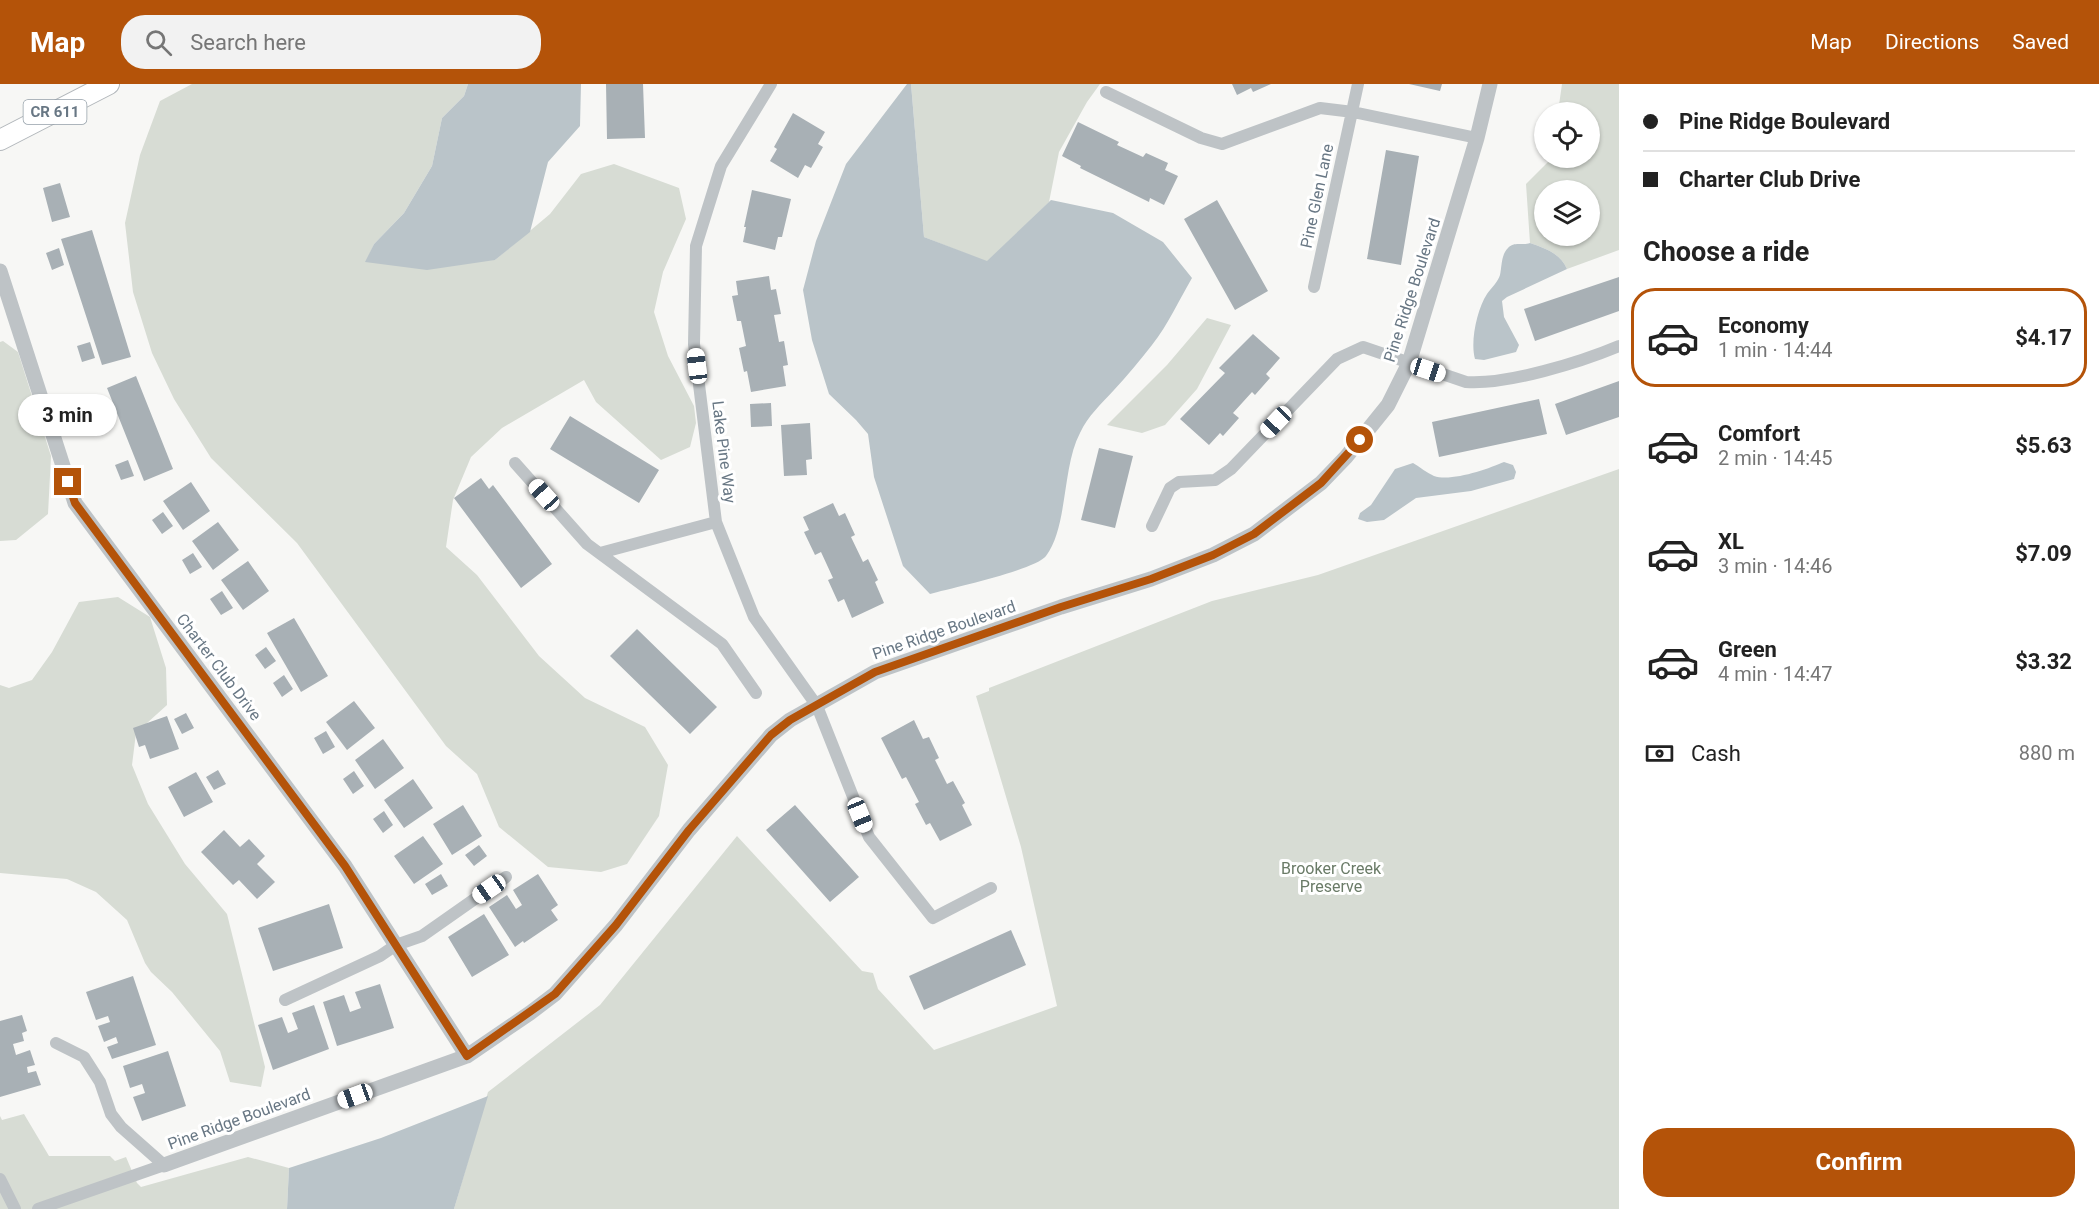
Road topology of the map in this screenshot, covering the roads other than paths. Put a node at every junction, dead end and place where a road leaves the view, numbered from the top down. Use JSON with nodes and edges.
{"nodes":[{"id":1,"x":110,"y":84,"type":"edge"},
{"id":2,"x":771,"y":84,"type":"edge"},
{"id":3,"x":1358,"y":84,"type":"edge"},
{"id":4,"x":1490,"y":84,"type":"edge"},
{"id":5,"x":1106,"y":92,"type":"dead end"},
{"id":6,"x":1353,"y":112,"type":"junction"},
{"id":7,"x":1478,"y":138,"type":"junction"},
{"id":8,"x":0,"y":140,"type":"edge"},
{"id":9,"x":0,"y":271,"type":"edge"},
{"id":10,"x":1314,"y":287,"type":"dead end"},
{"id":11,"x":1619,"y":346,"type":"edge"},
{"id":12,"x":1409,"y":363,"type":"junction"},
{"id":13,"x":515,"y":463,"type":"dead end"},
{"id":14,"x":716,"y":522,"type":"junction"},
{"id":15,"x":1152,"y":526,"type":"dead end"},
{"id":16,"x":600,"y":553,"type":"junction"},
{"id":17,"x":756,"y":693,"type":"dead end"},
{"id":18,"x":817,"y":706,"type":"junction"},
{"id":19,"x":506,"y":877,"type":"dead end"},
{"id":20,"x":991,"y":888,"type":"dead end"},
{"id":21,"x":396,"y":945,"type":"junction"},
{"id":22,"x":285,"y":1000,"type":"dead end"},
{"id":23,"x":56,"y":1042,"type":"dead end"},
{"id":24,"x":467,"y":1056,"type":"junction"},
{"id":25,"x":164,"y":1166,"type":"junction"},
{"id":26,"x":0,"y":1179,"type":"edge"},
{"id":27,"x":15,"y":1209,"type":"edge"},
{"id":28,"x":38,"y":1209,"type":"edge"}],
"edges":[{"from":1,"to":8,"type":"main road","number":"CR 611"},
{"from":2,"to":14,"type":"street","name":"Lake Pine Way"},
{"from":3,"to":6,"type":"street","name":"Pine Glen Lane"},
{"from":4,"to":7,"type":"street","name":"Pine Ridge Boulevard"},
{"from":5,"to":6,"type":"street"},
{"from":6,"to":7,"type":"street"},
{"from":6,"to":10,"type":"street","name":"Pine Glen Lane"},
{"from":7,"to":12,"type":"street","name":"Pine Ridge Boulevard"},
{"from":9,"to":21,"type":"street","name":"Charter Club Drive"},
{"from":11,"to":12,"type":"street"},
{"from":12,"to":15,"type":"street"},
{"from":12,"to":18,"type":"street","name":"Pine Ridge Boulevard"},
{"from":13,"to":16,"type":"street"},
{"from":14,"to":16,"type":"street"},
{"from":14,"to":18,"type":"street","name":"Lake Pine Way"},
{"from":16,"to":17,"type":"street"},
{"from":18,"to":20,"type":"street","name":"Lake Pine Way"},
{"from":18,"to":24,"type":"street","name":"Pine Ridge Boulevard"},
{"from":19,"to":21,"type":"street"},
{"from":21,"to":22,"type":"street"},
{"from":21,"to":24,"type":"street","name":"Charter Club Drive"},
{"from":23,"to":25,"type":"street"},
{"from":24,"to":25,"type":"street","name":"Pine Ridge Boulevard"},
{"from":25,"to":28,"type":"street","name":"Pine Ridge Boulevard"},
{"from":26,"to":27,"type":"street"}]}
